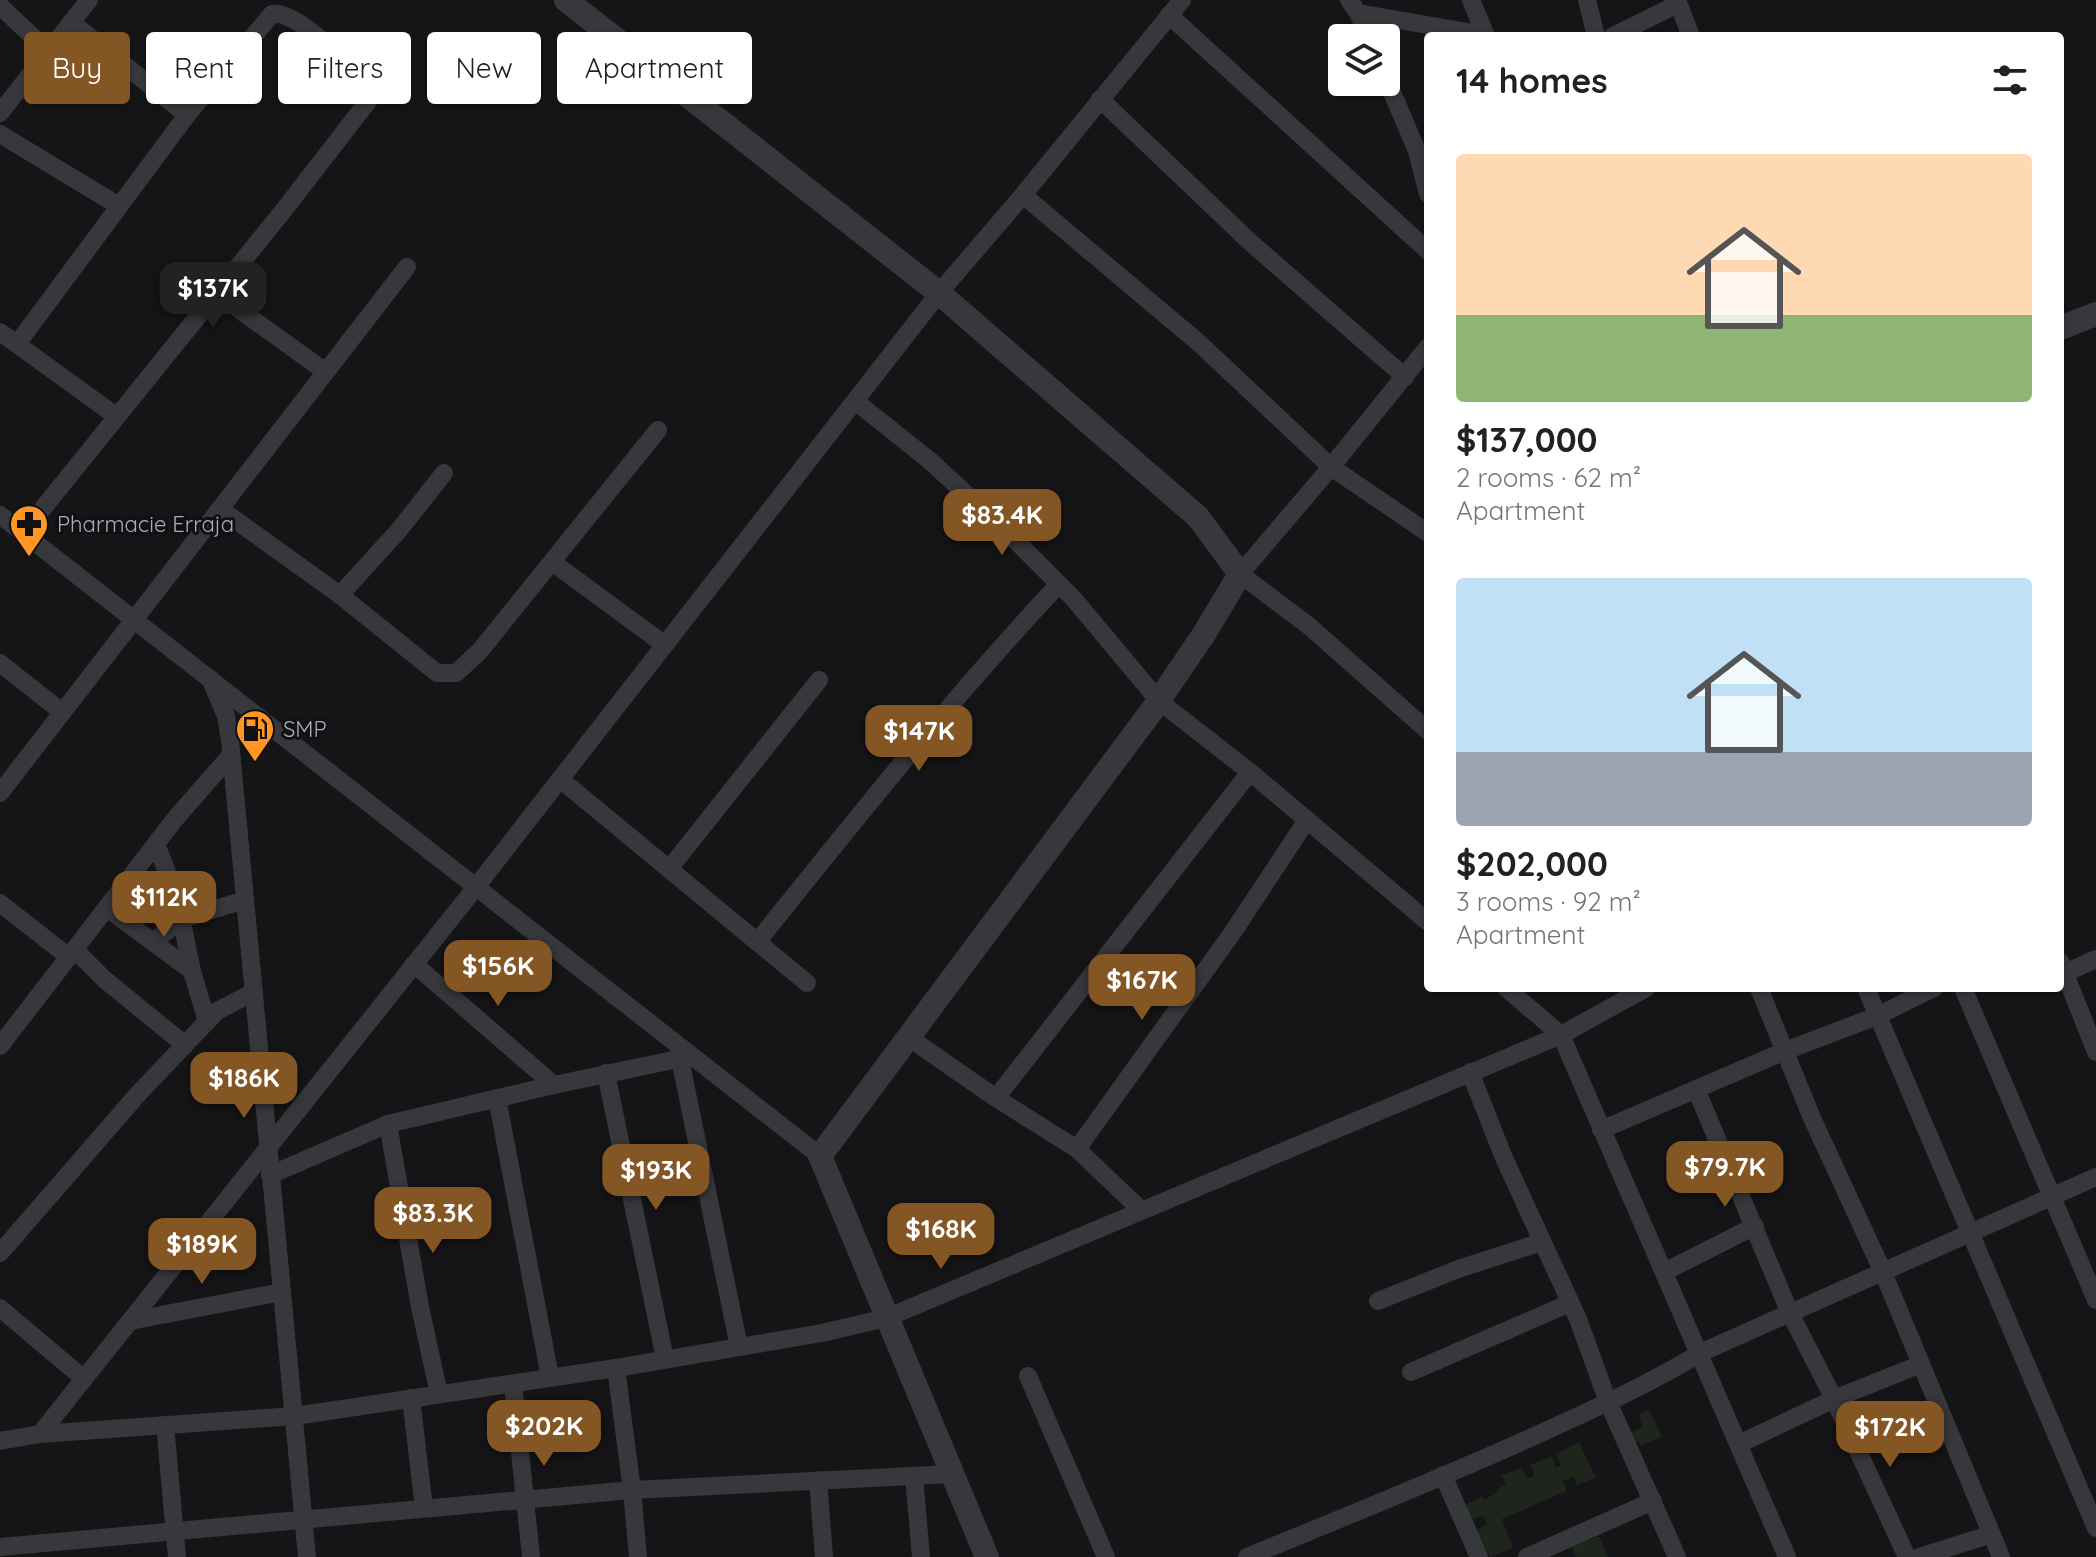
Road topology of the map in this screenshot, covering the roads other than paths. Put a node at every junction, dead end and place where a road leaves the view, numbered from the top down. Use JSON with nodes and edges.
{"nodes":[{"id":1,"x":89,"y":0,"type":"edge"},
{"id":2,"x":566,"y":0,"type":"edge"},
{"id":3,"x":1182,"y":0,"type":"edge"},
{"id":4,"x":1471,"y":0,"type":"edge"},
{"id":5,"x":1587,"y":0,"type":"edge"},
{"id":6,"x":1677,"y":2,"type":"edge"},
{"id":7,"x":0,"y":6,"type":"edge"},
{"id":8,"x":1353,"y":6,"type":"edge"},
{"id":9,"x":1169,"y":15,"type":"junction"},
{"id":10,"x":71,"y":22,"type":"junction"},
{"id":11,"x":1362,"y":24,"type":"edge"},
{"id":12,"x":28,"y":32,"type":"edge"},
{"id":13,"x":63,"y":32,"type":"edge"},
{"id":14,"x":1467,"y":32,"type":"edge"},
{"id":15,"x":1483,"y":32,"type":"edge"},
{"id":16,"x":1595,"y":32,"type":"edge"},
{"id":17,"x":1621,"y":32,"type":"edge"},
{"id":18,"x":1689,"y":32,"type":"edge"},
{"id":19,"x":24,"y":82,"type":"edge"},
{"id":20,"x":1394,"y":96,"type":"edge"},
{"id":21,"x":1100,"y":99,"type":"junction"},
{"id":22,"x":0,"y":113,"type":"edge"},
{"id":23,"x":187,"y":115,"type":"junction"},
{"id":24,"x":0,"y":134,"type":"edge"},
{"id":25,"x":1424,"y":178,"type":"edge"},
{"id":26,"x":1023,"y":195,"type":"junction"},
{"id":27,"x":119,"y":206,"type":"junction"},
{"id":28,"x":1424,"y":247,"type":"edge"},
{"id":29,"x":407,"y":267,"type":"dead end"},
{"id":30,"x":216,"y":293,"type":"junction"},
{"id":31,"x":939,"y":293,"type":"junction"},
{"id":32,"x":2096,"y":314,"type":"edge"},
{"id":33,"x":2064,"y":326,"type":"edge"},
{"id":34,"x":0,"y":332,"type":"edge"},
{"id":35,"x":17,"y":344,"type":"junction"},
{"id":36,"x":1424,"y":352,"type":"edge"},
{"id":37,"x":326,"y":372,"type":"junction"},
{"id":38,"x":1405,"y":377,"type":"junction"},
{"id":39,"x":855,"y":401,"type":"junction"},
{"id":40,"x":116,"y":416,"type":"junction"},
{"id":41,"x":658,"y":430,"type":"dead end"},
{"id":42,"x":1331,"y":467,"type":"junction"},
{"id":43,"x":444,"y":473,"type":"dead end"},
{"id":44,"x":220,"y":509,"type":"junction"},
{"id":45,"x":0,"y":515,"type":"edge"},
{"id":46,"x":1424,"y":530,"type":"edge"},
{"id":47,"x":23,"y":533,"type":"junction"},
{"id":48,"x":552,"y":562,"type":"junction"},
{"id":49,"x":1240,"y":574,"type":"junction"},
{"id":50,"x":1059,"y":584,"type":"junction"},
{"id":51,"x":340,"y":595,"type":"junction"},
{"id":52,"x":135,"y":620,"type":"junction"},
{"id":53,"x":665,"y":645,"type":"junction"},
{"id":54,"x":0,"y":663,"type":"edge"},
{"id":55,"x":209,"y":675,"type":"junction"},
{"id":56,"x":819,"y":680,"type":"dead end"},
{"id":57,"x":1159,"y":701,"type":"junction"},
{"id":58,"x":62,"y":712,"type":"junction"},
{"id":59,"x":1424,"y":727,"type":"edge"},
{"id":60,"x":231,"y":755,"type":"junction"},
{"id":61,"x":1250,"y":772,"type":"junction"},
{"id":62,"x":560,"y":779,"type":"junction"},
{"id":63,"x":2,"y":787,"type":"edge"},
{"id":64,"x":1307,"y":820,"type":"junction"},
{"id":65,"x":156,"y":844,"type":"junction"},
{"id":66,"x":669,"y":869,"type":"junction"},
{"id":67,"x":476,"y":887,"type":"junction"},
{"id":68,"x":245,"y":900,"type":"junction"},
{"id":69,"x":0,"y":903,"type":"edge"},
{"id":70,"x":107,"y":908,"type":"junction"},
{"id":71,"x":182,"y":919,"type":"junction"},
{"id":72,"x":1424,"y":919,"type":"edge"},
{"id":73,"x":153,"y":942,"type":"junction"},
{"id":74,"x":757,"y":942,"type":"junction"},
{"id":75,"x":72,"y":953,"type":"junction"},
{"id":76,"x":2096,"y":959,"type":"edge"},
{"id":77,"x":414,"y":964,"type":"junction"},
{"id":78,"x":2064,"y":967,"type":"edge"},
{"id":79,"x":192,"y":971,"type":"junction"},
{"id":80,"x":2064,"y":972,"type":"edge"},
{"id":81,"x":807,"y":983,"type":"dead end"},
{"id":82,"x":254,"y":992,"type":"junction"},
{"id":83,"x":1511,"y":992,"type":"edge"},
{"id":84,"x":1639,"y":992,"type":"edge"},
{"id":85,"x":1761,"y":992,"type":"edge"},
{"id":86,"x":1868,"y":992,"type":"edge"},
{"id":87,"x":1926,"y":992,"type":"edge"},
{"id":88,"x":1965,"y":992,"type":"edge"},
{"id":89,"x":1877,"y":1016,"type":"junction"},
{"id":90,"x":207,"y":1022,"type":"junction"},
{"id":91,"x":1561,"y":1035,"type":"junction"},
{"id":92,"x":908,"y":1037,"type":"junction"},
{"id":93,"x":185,"y":1045,"type":"junction"},
{"id":94,"x":0,"y":1046,"type":"edge"},
{"id":95,"x":1785,"y":1051,"type":"junction"},
{"id":96,"x":2096,"y":1052,"type":"edge"},
{"id":97,"x":686,"y":1057,"type":"junction"},
{"id":98,"x":1470,"y":1072,"type":"junction"},
{"id":99,"x":606,"y":1073,"type":"junction"},
{"id":100,"x":554,"y":1085,"type":"junction"},
{"id":101,"x":1696,"y":1089,"type":"junction"},
{"id":102,"x":497,"y":1098,"type":"junction"},
{"id":103,"x":996,"y":1098,"type":"junction"},
{"id":104,"x":388,"y":1124,"type":"junction"},
{"id":105,"x":1601,"y":1130,"type":"junction"},
{"id":106,"x":268,"y":1147,"type":"junction"},
{"id":107,"x":1077,"y":1149,"type":"junction"},
{"id":108,"x":820,"y":1156,"type":"junction"},
{"id":109,"x":270,"y":1175,"type":"junction"},
{"id":110,"x":2096,"y":1177,"type":"edge"},
{"id":111,"x":2051,"y":1197,"type":"junction"},
{"id":112,"x":1141,"y":1210,"type":"junction"},
{"id":113,"x":1755,"y":1226,"type":"junction"},
{"id":114,"x":1969,"y":1233,"type":"junction"},
{"id":115,"x":1542,"y":1242,"type":"junction"},
{"id":116,"x":0,"y":1253,"type":"edge"},
{"id":117,"x":1664,"y":1272,"type":"junction"},
{"id":118,"x":1883,"y":1272,"type":"junction"},
{"id":119,"x":282,"y":1292,"type":"junction"},
{"id":120,"x":2096,"y":1300,"type":"edge"},
{"id":121,"x":1378,"y":1301,"type":"dead end"},
{"id":122,"x":1570,"y":1303,"type":"junction"},
{"id":123,"x":0,"y":1308,"type":"edge"},
{"id":124,"x":1790,"y":1313,"type":"junction"},
{"id":125,"x":886,"y":1318,"type":"junction"},
{"id":126,"x":130,"y":1321,"type":"junction"},
{"id":127,"x":739,"y":1347,"type":"junction"},
{"id":128,"x":1700,"y":1353,"type":"junction"},
{"id":129,"x":665,"y":1359,"type":"junction"},
{"id":130,"x":1921,"y":1364,"type":"junction"},
{"id":131,"x":616,"y":1368,"type":"junction"},
{"id":132,"x":1411,"y":1372,"type":"dead end"},
{"id":133,"x":1028,"y":1376,"type":"dead end"},
{"id":134,"x":550,"y":1377,"type":"junction"},
{"id":135,"x":84,"y":1379,"type":"junction"},
{"id":136,"x":513,"y":1384,"type":"junction"},
{"id":137,"x":439,"y":1394,"type":"junction"},
{"id":138,"x":411,"y":1398,"type":"junction"},
{"id":139,"x":1834,"y":1399,"type":"junction"},
{"id":140,"x":1608,"y":1402,"type":"junction"},
{"id":141,"x":295,"y":1416,"type":"junction"},
{"id":142,"x":165,"y":1425,"type":"junction"},
{"id":143,"x":40,"y":1434,"type":"junction"},
{"id":144,"x":0,"y":1441,"type":"edge"},
{"id":145,"x":1739,"y":1444,"type":"junction"},
{"id":146,"x":952,"y":1474,"type":"junction"},
{"id":147,"x":1443,"y":1475,"type":"junction"},
{"id":148,"x":914,"y":1476,"type":"junction"},
{"id":149,"x":818,"y":1480,"type":"junction"},
{"id":150,"x":2088,"y":1486,"type":"edge"},
{"id":151,"x":632,"y":1490,"type":"junction"},
{"id":152,"x":526,"y":1500,"type":"junction"},
{"id":153,"x":1653,"y":1501,"type":"junction"},
{"id":154,"x":424,"y":1508,"type":"junction"},
{"id":155,"x":304,"y":1518,"type":"junction"},
{"id":156,"x":2096,"y":1528,"type":"edge"},
{"id":157,"x":174,"y":1531,"type":"junction"},
{"id":158,"x":1992,"y":1534,"type":"junction"},
{"id":159,"x":0,"y":1547,"type":"edge"},
{"id":160,"x":63,"y":1549,"type":"edge"},
{"id":161,"x":177,"y":1557,"type":"edge"},
{"id":162,"x":307,"y":1557,"type":"edge"},
{"id":163,"x":531,"y":1557,"type":"edge"},
{"id":164,"x":638,"y":1557,"type":"edge"},
{"id":165,"x":824,"y":1557,"type":"edge"},
{"id":166,"x":921,"y":1557,"type":"edge"},
{"id":167,"x":987,"y":1557,"type":"edge"},
{"id":168,"x":1106,"y":1557,"type":"edge"},
{"id":169,"x":1247,"y":1557,"type":"edge"},
{"id":170,"x":1479,"y":1557,"type":"edge"},
{"id":171,"x":1527,"y":1557,"type":"edge"},
{"id":172,"x":1677,"y":1557,"type":"edge"},
{"id":173,"x":1787,"y":1557,"type":"edge"},
{"id":174,"x":1907,"y":1557,"type":"edge"},
{"id":175,"x":1919,"y":1557,"type":"edge"},
{"id":176,"x":2001,"y":1557,"type":"edge"}],
"edges":[{"from":1,"to":10,"type":"street"},
{"from":2,"to":31,"type":"street"},
{"from":3,"to":9,"type":"street"},
{"from":4,"to":15,"type":"street"},
{"from":5,"to":16,"type":"street"},
{"from":6,"to":17,"type":"street"},
{"from":6,"to":18,"type":"street"},
{"from":7,"to":12,"type":"street"},
{"from":8,"to":11,"type":"street"},
{"from":8,"to":14,"type":"street"},
{"from":9,"to":21,"type":"street"},
{"from":9,"to":28,"type":"street"},
{"from":10,"to":13,"type":"street"},
{"from":10,"to":23,"type":"street"},
{"from":19,"to":22,"type":"street"},
{"from":20,"to":25,"type":"street"},
{"from":21,"to":26,"type":"street"},
{"from":21,"to":38,"type":"street"},
{"from":23,"to":27,"type":"street"},
{"from":23,"to":30,"type":"street"},
{"from":24,"to":27,"type":"street"},
{"from":26,"to":31,"type":"street"},
{"from":26,"to":42,"type":"street"},
{"from":27,"to":35,"type":"street"},
{"from":29,"to":37,"type":"street"},
{"from":30,"to":37,"type":"street"},
{"from":30,"to":40,"type":"street"},
{"from":31,"to":39,"type":"street"},
{"from":31,"to":49,"type":"street"},
{"from":32,"to":33,"type":"street"},
{"from":34,"to":35,"type":"street"},
{"from":35,"to":40,"type":"street"},
{"from":36,"to":38,"type":"street"},
{"from":37,"to":44,"type":"street"},
{"from":38,"to":42,"type":"street"},
{"from":39,"to":50,"type":"street"},
{"from":39,"to":53,"type":"street"},
{"from":40,"to":47,"type":"street"},
{"from":41,"to":48,"type":"street"},
{"from":42,"to":46,"type":"street"},
{"from":42,"to":49,"type":"street"},
{"from":43,"to":51,"type":"street"},
{"from":44,"to":51,"type":"street"},
{"from":44,"to":52,"type":"street"},
{"from":45,"to":47,"type":"street"},
{"from":47,"to":52,"type":"street"},
{"from":48,"to":51,"type":"street"},
{"from":48,"to":53,"type":"street"},
{"from":49,"to":57,"type":"street"},
{"from":49,"to":59,"type":"street"},
{"from":50,"to":57,"type":"street"},
{"from":50,"to":74,"type":"street"},
{"from":52,"to":55,"type":"street"},
{"from":52,"to":58,"type":"street"},
{"from":53,"to":62,"type":"street"},
{"from":54,"to":58,"type":"street"},
{"from":55,"to":60,"type":"street"},
{"from":55,"to":67,"type":"street"},
{"from":56,"to":66,"type":"street"},
{"from":57,"to":61,"type":"street"},
{"from":57,"to":92,"type":"street"},
{"from":58,"to":63,"type":"street"},
{"from":60,"to":65,"type":"street"},
{"from":60,"to":68,"type":"street"},
{"from":61,"to":64,"type":"street"},
{"from":61,"to":103,"type":"street"},
{"from":62,"to":66,"type":"street"},
{"from":62,"to":67,"type":"street"},
{"from":64,"to":72,"type":"street"},
{"from":64,"to":107,"type":"street"},
{"from":65,"to":70,"type":"street"},
{"from":65,"to":71,"type":"street"},
{"from":66,"to":74,"type":"street"},
{"from":67,"to":77,"type":"street"},
{"from":67,"to":97,"type":"street"},
{"from":68,"to":71,"type":"street"},
{"from":68,"to":82,"type":"street"},
{"from":69,"to":75,"type":"street"},
{"from":70,"to":73,"type":"street"},
{"from":70,"to":75,"type":"street"},
{"from":71,"to":73,"type":"street"},
{"from":71,"to":79,"type":"street"},
{"from":73,"to":79,"type":"street"},
{"from":74,"to":81,"type":"street"},
{"from":75,"to":93,"type":"street"},
{"from":75,"to":94,"type":"street"},
{"from":76,"to":78,"type":"street"},
{"from":77,"to":100,"type":"street"},
{"from":77,"to":106,"type":"street"},
{"from":79,"to":90,"type":"street"},
{"from":80,"to":96,"type":"street"},
{"from":82,"to":90,"type":"street"},
{"from":82,"to":106,"type":"street"},
{"from":83,"to":91,"type":"street"},
{"from":84,"to":91,"type":"street"},
{"from":85,"to":95,"type":"street"},
{"from":86,"to":89,"type":"street"},
{"from":87,"to":89,"type":"street"},
{"from":88,"to":111,"type":"street"},
{"from":89,"to":95,"type":"street"},
{"from":89,"to":114,"type":"street"},
{"from":90,"to":93,"type":"street"},
{"from":91,"to":98,"type":"street"},
{"from":91,"to":105,"type":"street"},
{"from":92,"to":103,"type":"street"},
{"from":92,"to":108,"type":"street"},
{"from":93,"to":116,"type":"street"},
{"from":95,"to":101,"type":"street"},
{"from":95,"to":118,"type":"street"},
{"from":97,"to":99,"type":"street"},
{"from":97,"to":108,"type":"street"},
{"from":97,"to":127,"type":"street"},
{"from":98,"to":112,"type":"street"},
{"from":98,"to":115,"type":"street"},
{"from":99,"to":100,"type":"street"},
{"from":99,"to":129,"type":"street"},
{"from":100,"to":102,"type":"street"},
{"from":101,"to":105,"type":"street"},
{"from":101,"to":113,"type":"street"},
{"from":102,"to":104,"type":"street"},
{"from":102,"to":134,"type":"street"},
{"from":103,"to":107,"type":"street"},
{"from":104,"to":109,"type":"street"},
{"from":104,"to":137,"type":"street"},
{"from":105,"to":117,"type":"street"},
{"from":106,"to":109,"type":"street"},
{"from":106,"to":126,"type":"street"},
{"from":107,"to":112,"type":"street"},
{"from":108,"to":125,"type":"street"},
{"from":109,"to":119,"type":"street"},
{"from":110,"to":111,"type":"street"},
{"from":111,"to":114,"type":"street"},
{"from":111,"to":120,"type":"street"},
{"from":112,"to":125,"type":"street"},
{"from":113,"to":117,"type":"street"},
{"from":113,"to":124,"type":"street"},
{"from":114,"to":118,"type":"street"},
{"from":114,"to":150,"type":"street"},
{"from":115,"to":121,"type":"street"},
{"from":115,"to":122,"type":"street"},
{"from":117,"to":128,"type":"street"},
{"from":118,"to":124,"type":"street"},
{"from":118,"to":130,"type":"street"},
{"from":119,"to":126,"type":"street"},
{"from":119,"to":141,"type":"street"},
{"from":122,"to":132,"type":"street"},
{"from":122,"to":140,"type":"street"},
{"from":123,"to":135,"type":"street"},
{"from":124,"to":128,"type":"street"},
{"from":124,"to":139,"type":"street"},
{"from":125,"to":127,"type":"street"},
{"from":125,"to":146,"type":"street"},
{"from":126,"to":135,"type":"street"},
{"from":127,"to":129,"type":"street"},
{"from":128,"to":140,"type":"street"},
{"from":128,"to":145,"type":"street"},
{"from":129,"to":131,"type":"street"},
{"from":130,"to":139,"type":"street"},
{"from":130,"to":158,"type":"street"},
{"from":131,"to":134,"type":"street"},
{"from":131,"to":151,"type":"street"},
{"from":133,"to":168,"type":"street"},
{"from":134,"to":136,"type":"street"},
{"from":135,"to":143,"type":"street"},
{"from":136,"to":137,"type":"street"},
{"from":136,"to":152,"type":"street"},
{"from":137,"to":138,"type":"street"},
{"from":138,"to":141,"type":"street"},
{"from":138,"to":154,"type":"street"},
{"from":139,"to":145,"type":"street"},
{"from":139,"to":174,"type":"street"},
{"from":140,"to":147,"type":"street"},
{"from":140,"to":153,"type":"street"},
{"from":141,"to":142,"type":"street"},
{"from":141,"to":155,"type":"street"},
{"from":142,"to":143,"type":"street"},
{"from":142,"to":157,"type":"street"},
{"from":143,"to":144,"type":"street"},
{"from":145,"to":173,"type":"street"},
{"from":146,"to":148,"type":"street"},
{"from":146,"to":167,"type":"street"},
{"from":147,"to":169,"type":"street"},
{"from":147,"to":170,"type":"street"},
{"from":148,"to":149,"type":"street"},
{"from":148,"to":166,"type":"street"},
{"from":149,"to":151,"type":"street"},
{"from":149,"to":165,"type":"street"},
{"from":150,"to":156,"type":"street"},
{"from":151,"to":152,"type":"street"},
{"from":151,"to":164,"type":"street"},
{"from":152,"to":154,"type":"street"},
{"from":152,"to":163,"type":"street"},
{"from":153,"to":171,"type":"street"},
{"from":153,"to":172,"type":"street"},
{"from":154,"to":155,"type":"street"},
{"from":155,"to":157,"type":"street"},
{"from":155,"to":162,"type":"street"},
{"from":157,"to":160,"type":"street"},
{"from":157,"to":161,"type":"street"},
{"from":158,"to":175,"type":"street"},
{"from":158,"to":176,"type":"street"},
{"from":159,"to":160,"type":"street"}]}
